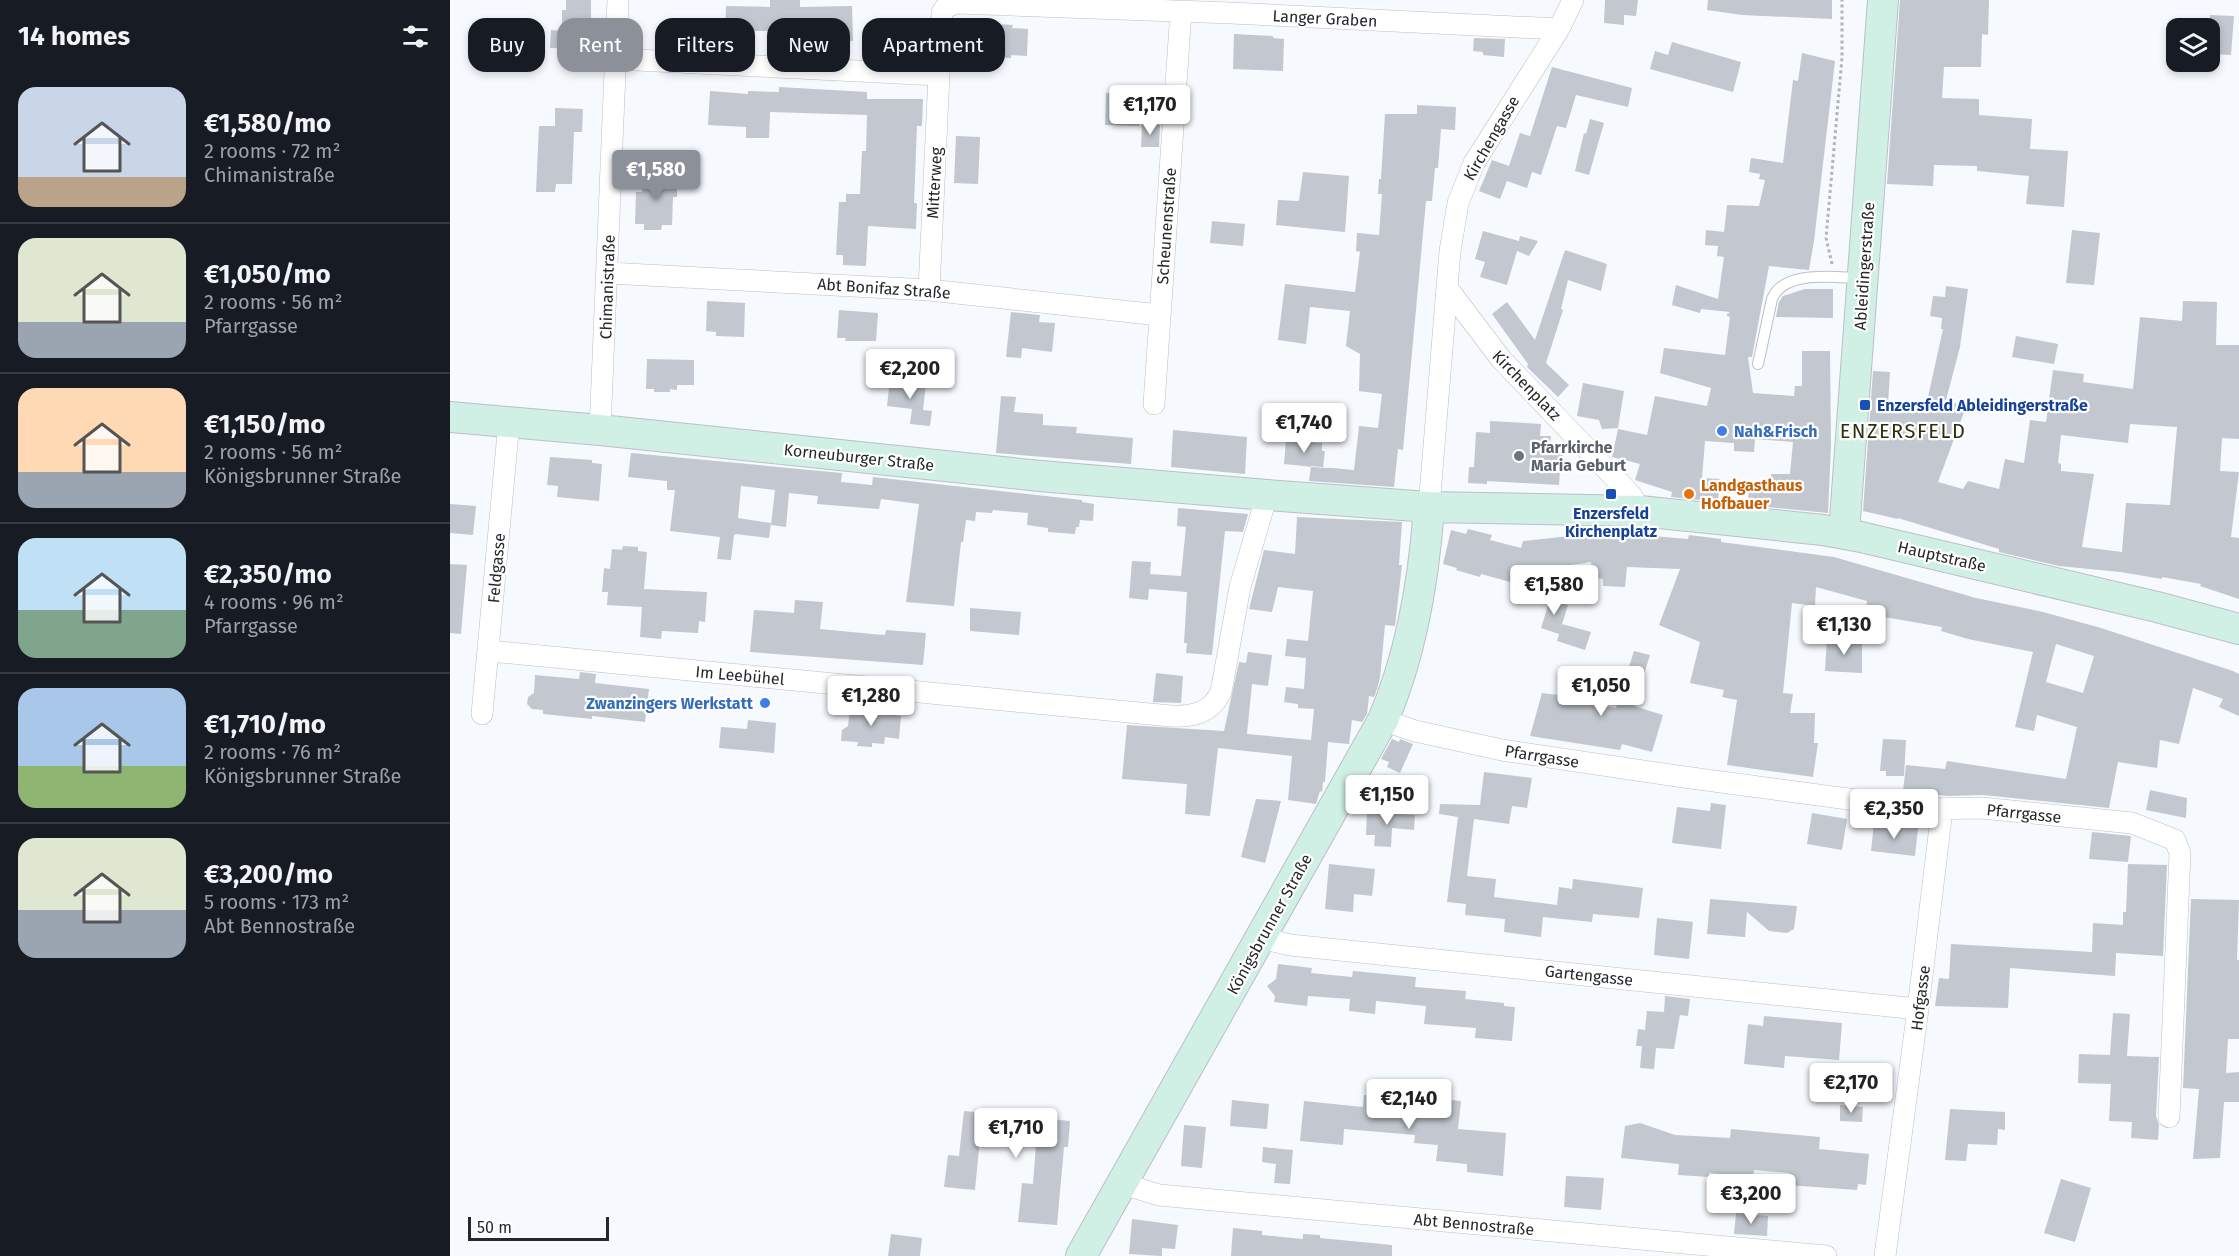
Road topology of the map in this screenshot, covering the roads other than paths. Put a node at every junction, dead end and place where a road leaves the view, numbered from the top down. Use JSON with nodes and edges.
{"nodes":[{"id":1,"x":618,"y":0,"type":"edge"},
{"id":2,"x":1572,"y":0,"type":"edge"},
{"id":3,"x":1883,"y":0,"type":"edge"},
{"id":4,"x":1231,"y":7,"type":"edge"},
{"id":5,"x":1181,"y":12,"type":"junction"},
{"id":6,"x":617,"y":18,"type":"edge"},
{"id":7,"x":1559,"y":29,"type":"junction"},
{"id":8,"x":643,"y":60,"type":"edge"},
{"id":9,"x":616,"y":72,"type":"edge"},
{"id":10,"x":939,"y":75,"type":"junction"},
{"id":11,"x":608,"y":273,"type":"junction"},
{"id":12,"x":1849,"y":278,"type":"junction"},
{"id":13,"x":1448,"y":289,"type":"junction"},
{"id":14,"x":929,"y":290,"type":"junction"},
{"id":15,"x":1160,"y":315,"type":"junction"},
{"id":16,"x":1758,"y":364,"type":"dead end"},
{"id":17,"x":1154,"y":404,"type":"dead end"},
{"id":18,"x":450,"y":417,"type":"edge"},
{"id":19,"x":509,"y":422,"type":"junction"},
{"id":20,"x":600,"y":430,"type":"junction"},
{"id":21,"x":1267,"y":495,"type":"junction"},
{"id":22,"x":1429,"y":507,"type":"junction"},
{"id":23,"x":1640,"y":511,"type":"junction"},
{"id":24,"x":1844,"y":533,"type":"junction"},
{"id":25,"x":2239,"y":629,"type":"edge"},
{"id":26,"x":489,"y":651,"type":"junction"},
{"id":27,"x":482,"y":714,"type":"dead end"},
{"id":28,"x":1383,"y":720,"type":"junction"},
{"id":29,"x":1942,"y":810,"type":"junction"},
{"id":30,"x":1260,"y":938,"type":"junction"},
{"id":31,"x":1918,"y":1009,"type":"junction"},
{"id":32,"x":2169,"y":1117,"type":"dead end"},
{"id":33,"x":1123,"y":1184,"type":"junction"},
{"id":34,"x":1081,"y":1256,"type":"edge"},
{"id":35,"x":1826,"y":1256,"type":"edge"},
{"id":36,"x":1885,"y":1256,"type":"edge"}],
"edges":[{"from":1,"to":6,"type":"street","name":"Chimanistraße"},
{"from":2,"to":7,"type":"street","name":"Kirchengasse"},
{"from":3,"to":12,"type":"street","name":"Ableidingerstraße"},
{"from":4,"to":5,"type":"street","name":"Langer Graben"},
{"from":4,"to":7,"type":"street","name":"Langer Graben"},
{"from":5,"to":10,"type":"street","name":"Langer Graben"},
{"from":5,"to":15,"type":"street","name":"Scheunenstraße"},
{"from":7,"to":13,"type":"street","name":"Kirchengasse"},
{"from":8,"to":10,"type":"street"},
{"from":9,"to":11,"type":"street","name":"Chimanistraße"},
{"from":10,"to":14,"type":"street","name":"Mitterweg"},
{"from":11,"to":14,"type":"street","name":"Abt Bonifaz Straße"},
{"from":11,"to":20,"type":"street","name":"Chimanistraße"},
{"from":12,"to":16,"type":"lane"},
{"from":12,"to":24,"type":"street","name":"Ableidingerstraße"},
{"from":13,"to":22,"type":"street"},
{"from":13,"to":23,"type":"street","name":"Kirchenplatz"},
{"from":14,"to":15,"type":"street","name":"Abt Bonifaz Straße"},
{"from":15,"to":17,"type":"street","name":"Scheunenstraße"},
{"from":18,"to":19,"type":"street","name":"Korneuburger Straße"},
{"from":19,"to":20,"type":"street","name":"Korneuburger Straße"},
{"from":19,"to":26,"type":"street","name":"Feldgasse"},
{"from":20,"to":21,"type":"street","name":"Korneuburger Straße"},
{"from":21,"to":22,"type":"street","name":"Korneuburger Straße"},
{"from":21,"to":26,"type":"street","name":"Im Leebühel"},
{"from":22,"to":23,"type":"street"},
{"from":22,"to":28,"type":"street","name":"Königsbrunner Straße"},
{"from":23,"to":24,"type":"street","name":"Hauptstraße"},
{"from":24,"to":25,"type":"street","name":"Hauptstraße"},
{"from":26,"to":27,"type":"street","name":"Feldgasse"},
{"from":28,"to":29,"type":"street","name":"Pfarrgasse"},
{"from":28,"to":30,"type":"street","name":"Königsbrunner Straße"},
{"from":29,"to":31,"type":"street","name":"Hofgasse"},
{"from":29,"to":32,"type":"street","name":"Pfarrgasse"},
{"from":30,"to":31,"type":"street","name":"Gartengasse"},
{"from":30,"to":33,"type":"street","name":"Königsbrunner Straße"},
{"from":31,"to":36,"type":"street","name":"Hofgasse"},
{"from":33,"to":34,"type":"street","name":"Königsbrunner Straße"},
{"from":33,"to":35,"type":"street","name":"Abt Bennostraße"}]}
